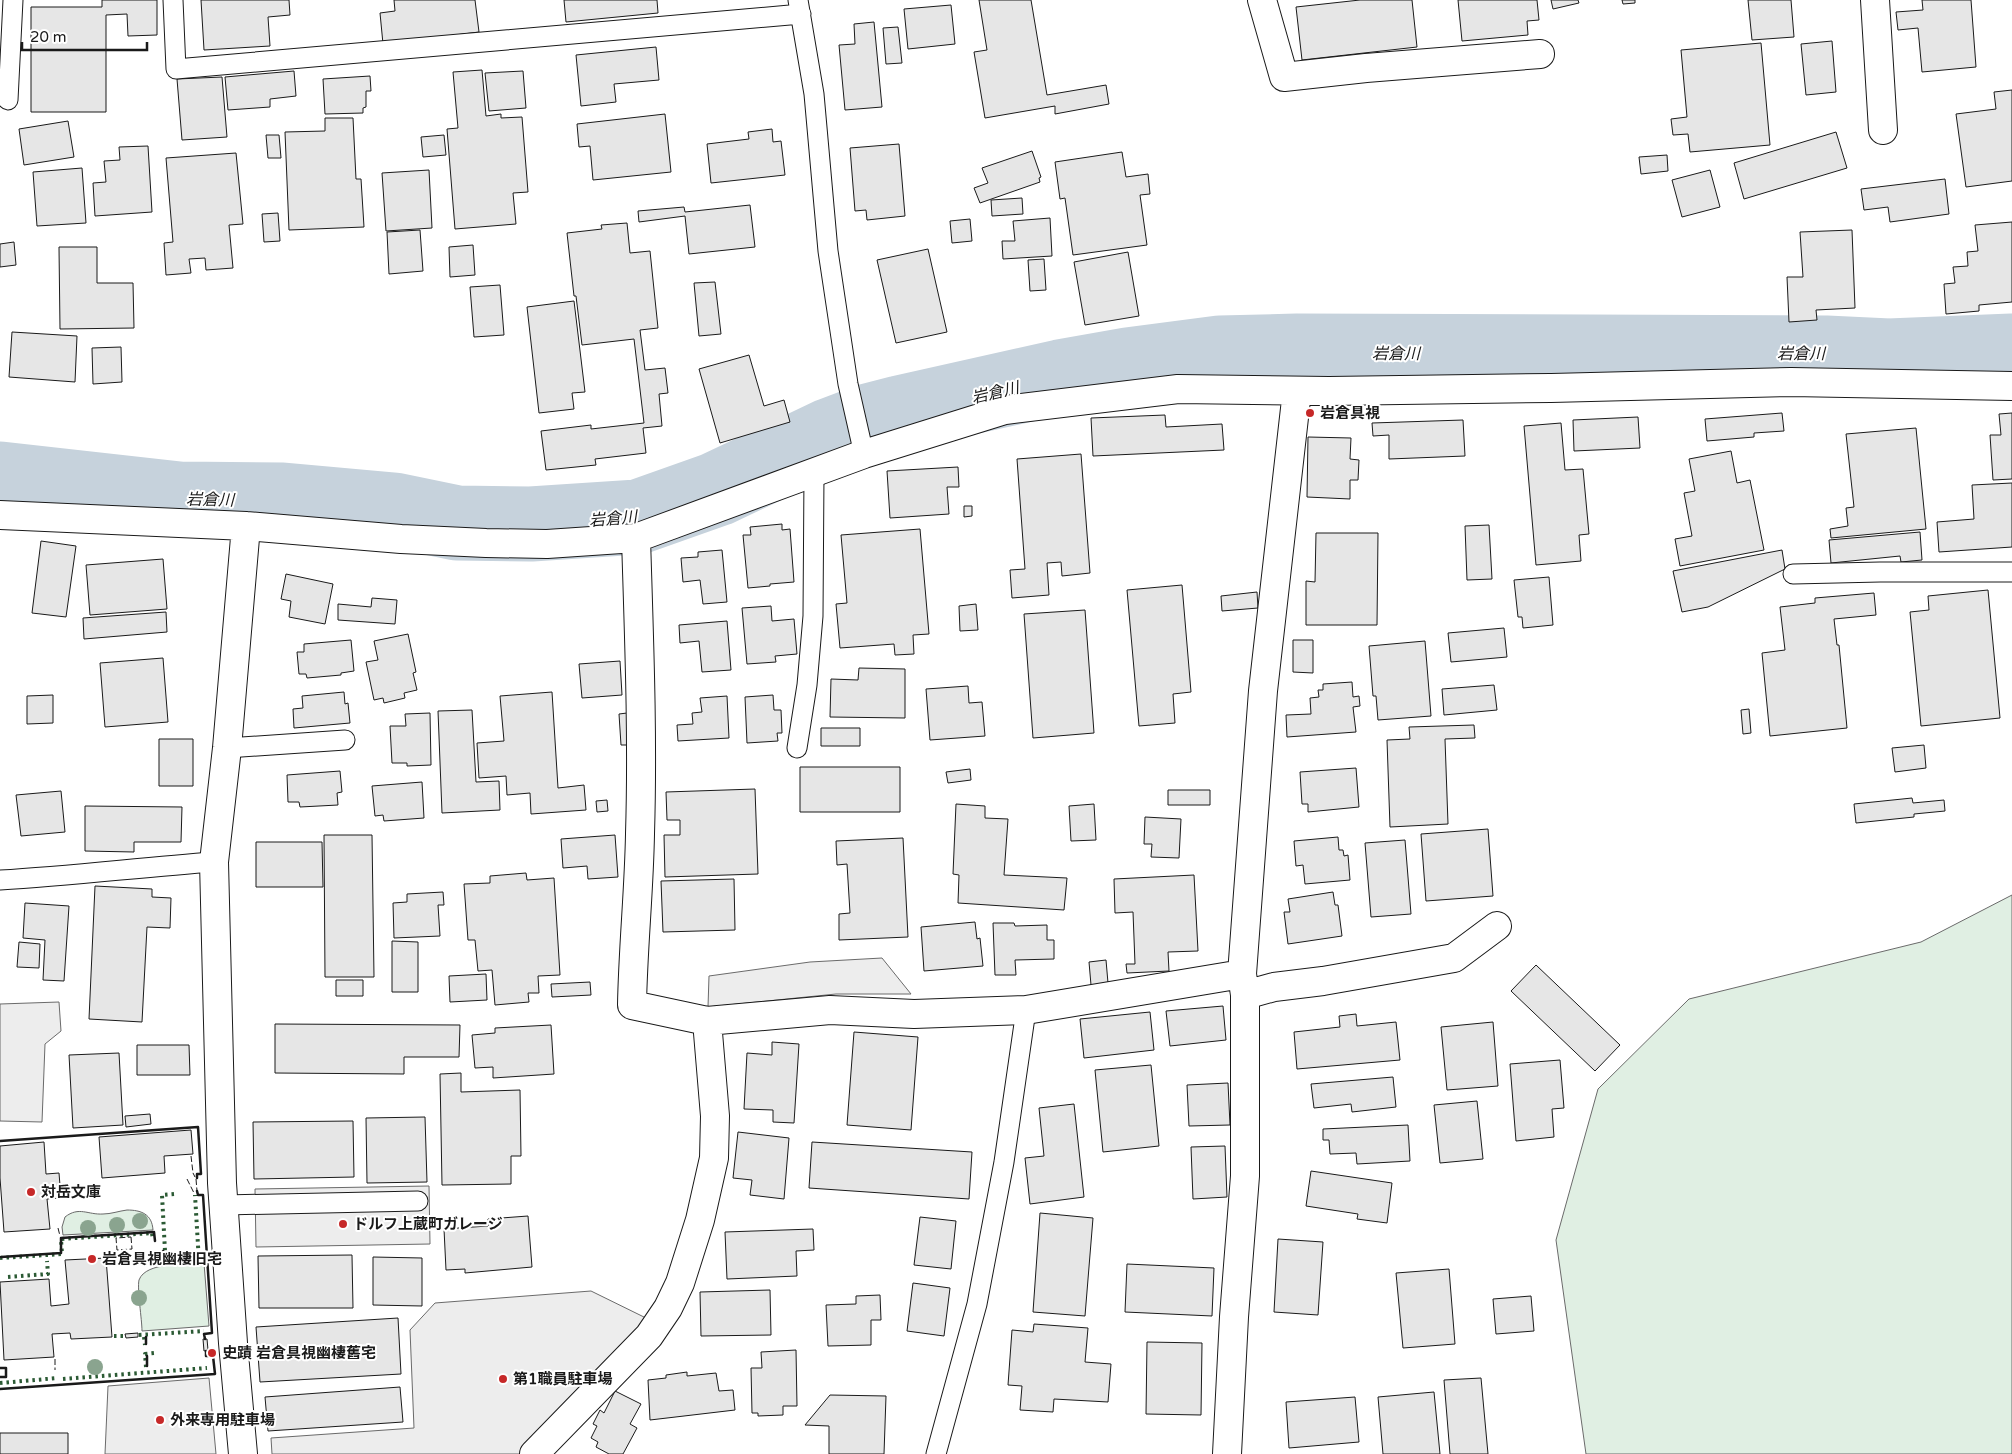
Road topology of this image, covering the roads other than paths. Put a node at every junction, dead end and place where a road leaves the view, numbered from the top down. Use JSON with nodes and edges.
{"nodes":[{"id":1,"x":13,"y":0,"type":"edge"},
{"id":2,"x":173,"y":0,"type":"edge"},
{"id":3,"x":1262,"y":0,"type":"edge"},
{"id":4,"x":1875,"y":0,"type":"edge"},
{"id":5,"x":799,"y":7,"type":"edge"},
{"id":6,"x":1540,"y":54,"type":"dead end"},
{"id":7,"x":8,"y":100,"type":"dead end"},
{"id":8,"x":1883,"y":130,"type":"dead end"},
{"id":9,"x":2012,"y":386,"type":"edge"},
{"id":10,"x":1297,"y":391,"type":"junction"},
{"id":11,"x":863,"y":452,"type":"junction"},
{"id":12,"x":814,"y":474,"type":"junction"},
{"id":13,"x":0,"y":515,"type":"edge"},
{"id":14,"x":246,"y":526,"type":"junction"},
{"id":15,"x":636,"y":538,"type":"junction"},
{"id":16,"x":2012,"y":572,"type":"edge"},
{"id":17,"x":1794,"y":574,"type":"dead end"},
{"id":18,"x":344,"y":740,"type":"dead end"},
{"id":19,"x":227,"y":748,"type":"junction"},
{"id":20,"x":797,"y":748,"type":"dead end"},
{"id":21,"x":214,"y":862,"type":"junction"},
{"id":22,"x":0,"y":880,"type":"edge"},
{"id":23,"x":1497,"y":926,"type":"dead end"},
{"id":24,"x":1243,"y":984,"type":"junction"},
{"id":25,"x":1026,"y":1010,"type":"junction"},
{"id":26,"x":707,"y":1021,"type":"junction"},
{"id":27,"x":418,"y":1201,"type":"dead end"},
{"id":28,"x":224,"y":1205,"type":"junction"},
{"id":29,"x":243,"y":1454,"type":"edge"},
{"id":30,"x":534,"y":1454,"type":"edge"},
{"id":31,"x":936,"y":1454,"type":"edge"},
{"id":32,"x":1227,"y":1454,"type":"edge"}],
"edges":[{"from":1,"to":7,"type":"lane"},
{"from":2,"to":5,"type":"lane"},
{"from":3,"to":6,"type":"street"},
{"from":4,"to":8,"type":"street"},
{"from":5,"to":11,"type":"lane"},
{"from":9,"to":10,"type":"street"},
{"from":10,"to":11,"type":"street"},
{"from":10,"to":24,"type":"street"},
{"from":11,"to":12,"type":"street"},
{"from":12,"to":15,"type":"street"},
{"from":12,"to":20,"type":"lane"},
{"from":13,"to":14,"type":"street"},
{"from":14,"to":15,"type":"street"},
{"from":14,"to":19,"type":"street"},
{"from":15,"to":26,"type":"street"},
{"from":16,"to":17,"type":"lane"},
{"from":18,"to":19,"type":"lane"},
{"from":19,"to":21,"type":"street"},
{"from":21,"to":22,"type":"lane"},
{"from":21,"to":28,"type":"street"},
{"from":23,"to":24,"type":"street"},
{"from":24,"to":25,"type":"street"},
{"from":24,"to":32,"type":"street"},
{"from":25,"to":26,"type":"street"},
{"from":25,"to":31,"type":"lane"},
{"from":26,"to":30,"type":"street"},
{"from":27,"to":28,"type":"lane"},
{"from":28,"to":29,"type":"street"}]}
